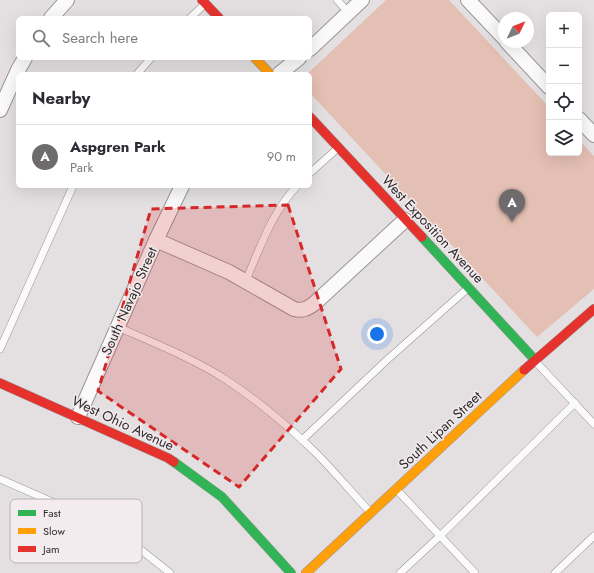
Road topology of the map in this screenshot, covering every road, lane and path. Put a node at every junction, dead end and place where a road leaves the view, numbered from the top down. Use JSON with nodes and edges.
{"nodes":[{"id":1,"x":67,"y":0,"type":"edge"},
{"id":2,"x":337,"y":0,"type":"edge"},
{"id":3,"x":362,"y":0,"type":"edge"},
{"id":4,"x":468,"y":0,"type":"edge"},
{"id":5,"x":204,"y":2,"type":"edge"},
{"id":6,"x":349,"y":13,"type":"junction"},
{"id":7,"x":53,"y":16,"type":"edge"},
{"id":8,"x":192,"y":16,"type":"edge"},
{"id":9,"x":216,"y":16,"type":"edge"},
{"id":10,"x":498,"y":32,"type":"edge"},
{"id":11,"x":312,"y":47,"type":"edge"},
{"id":12,"x":513,"y":48,"type":"edge"},
{"id":13,"x":24,"y":60,"type":"edge"},
{"id":14,"x":149,"y":60,"type":"edge"},
{"id":15,"x":258,"y":60,"type":"edge"},
{"id":16,"x":296,"y":60,"type":"edge"},
{"id":17,"x":18,"y":72,"type":"edge"},
{"id":18,"x":139,"y":72,"type":"edge"},
{"id":19,"x":268,"y":72,"type":"edge"},
{"id":20,"x":282,"y":72,"type":"edge"},
{"id":21,"x":16,"y":77,"type":"edge"},
{"id":22,"x":546,"y":84,"type":"edge"},
{"id":23,"x":0,"y":110,"type":"edge"},
{"id":24,"x":312,"y":119,"type":"edge"},
{"id":25,"x":580,"y":120,"type":"edge"},
{"id":26,"x":594,"y":135,"type":"edge"},
{"id":27,"x":338,"y":147,"type":"junction"},
{"id":28,"x":312,"y":171,"type":"edge"},
{"id":29,"x":73,"y":188,"type":"edge"},
{"id":30,"x":181,"y":188,"type":"edge"},
{"id":31,"x":295,"y":188,"type":"edge"},
{"id":32,"x":405,"y":220,"type":"junction"},
{"id":33,"x":156,"y":240,"type":"junction"},
{"id":34,"x":246,"y":280,"type":"junction"},
{"id":35,"x":468,"y":288,"type":"junction"},
{"id":36,"x":594,"y":309,"type":"edge"},
{"id":37,"x":118,"y":327,"type":"junction"},
{"id":38,"x":0,"y":349,"type":"edge"},
{"id":39,"x":535,"y":360,"type":"junction"},
{"id":40,"x":0,"y":383,"type":"edge"},
{"id":41,"x":575,"y":403,"type":"junction"},
{"id":42,"x":78,"y":417,"type":"junction"},
{"id":43,"x":594,"y":424,"type":"edge"},
{"id":44,"x":302,"y":440,"type":"junction"},
{"id":45,"x":0,"y":479,"type":"edge"},
{"id":46,"x":396,"y":489,"type":"junction"},
{"id":47,"x":46,"y":499,"type":"edge"},
{"id":48,"x":370,"y":513,"type":"junction"},
{"id":49,"x":440,"y":536,"type":"junction"},
{"id":50,"x":594,"y":536,"type":"edge"},
{"id":51,"x":142,"y":551,"type":"edge"},
{"id":52,"x":170,"y":573,"type":"edge"},
{"id":53,"x":291,"y":573,"type":"edge"},
{"id":54,"x":306,"y":573,"type":"edge"},
{"id":55,"x":400,"y":573,"type":"edge"},
{"id":56,"x":475,"y":573,"type":"edge"},
{"id":57,"x":555,"y":573,"type":"edge"}],
"edges":[{"from":1,"to":7,"type":"street"},
{"from":2,"to":6,"type":"lane"},
{"from":3,"to":6,"type":"street"},
{"from":4,"to":10,"type":"street"},
{"from":5,"to":8,"type":"lane"},
{"from":5,"to":9,"type":"street"},
{"from":6,"to":11,"type":"street"},
{"from":12,"to":22,"type":"street"},
{"from":13,"to":17,"type":"street"},
{"from":14,"to":18,"type":"lane"},
{"from":15,"to":19,"type":"street"},
{"from":16,"to":20,"type":"street"},
{"from":21,"to":23,"type":"street"},
{"from":24,"to":27,"type":"street","name":"West Exposition Avenue"},
{"from":25,"to":26,"type":"street"},
{"from":27,"to":28,"type":"lane"},
{"from":27,"to":32,"type":"street","name":"West Exposition Avenue"},
{"from":29,"to":38,"type":"lane"},
{"from":30,"to":33,"type":"street","name":"South Navajo Street"},
{"from":31,"to":34,"type":"lane"},
{"from":32,"to":34,"type":"street"},
{"from":32,"to":35,"type":"street","name":"West Exposition Avenue"},
{"from":33,"to":34,"type":"street"},
{"from":33,"to":37,"type":"street","name":"South Navajo Street"},
{"from":35,"to":39,"type":"street","name":"West Exposition Avenue"},
{"from":35,"to":44,"type":"lane"},
{"from":36,"to":39,"type":"street","name":"South Lipan Street"},
{"from":37,"to":42,"type":"street","name":"South Navajo Street"},
{"from":37,"to":44,"type":"lane"},
{"from":39,"to":41,"type":"lane"},
{"from":39,"to":46,"type":"street","name":"South Lipan Street"},
{"from":40,"to":42,"type":"street","name":"West Ohio Avenue"},
{"from":41,"to":43,"type":"lane"},
{"from":41,"to":49,"type":"lane"},
{"from":42,"to":53,"type":"street","name":"West Ohio Avenue"},
{"from":44,"to":48,"type":"lane"},
{"from":45,"to":47,"type":"lane"},
{"from":46,"to":48,"type":"street","name":"South Lipan Street"},
{"from":46,"to":49,"type":"lane"},
{"from":48,"to":54,"type":"street","name":"South Lipan Street"},
{"from":49,"to":55,"type":"lane"},
{"from":49,"to":56,"type":"lane"},
{"from":50,"to":57,"type":"lane"},
{"from":51,"to":52,"type":"lane"}]}
